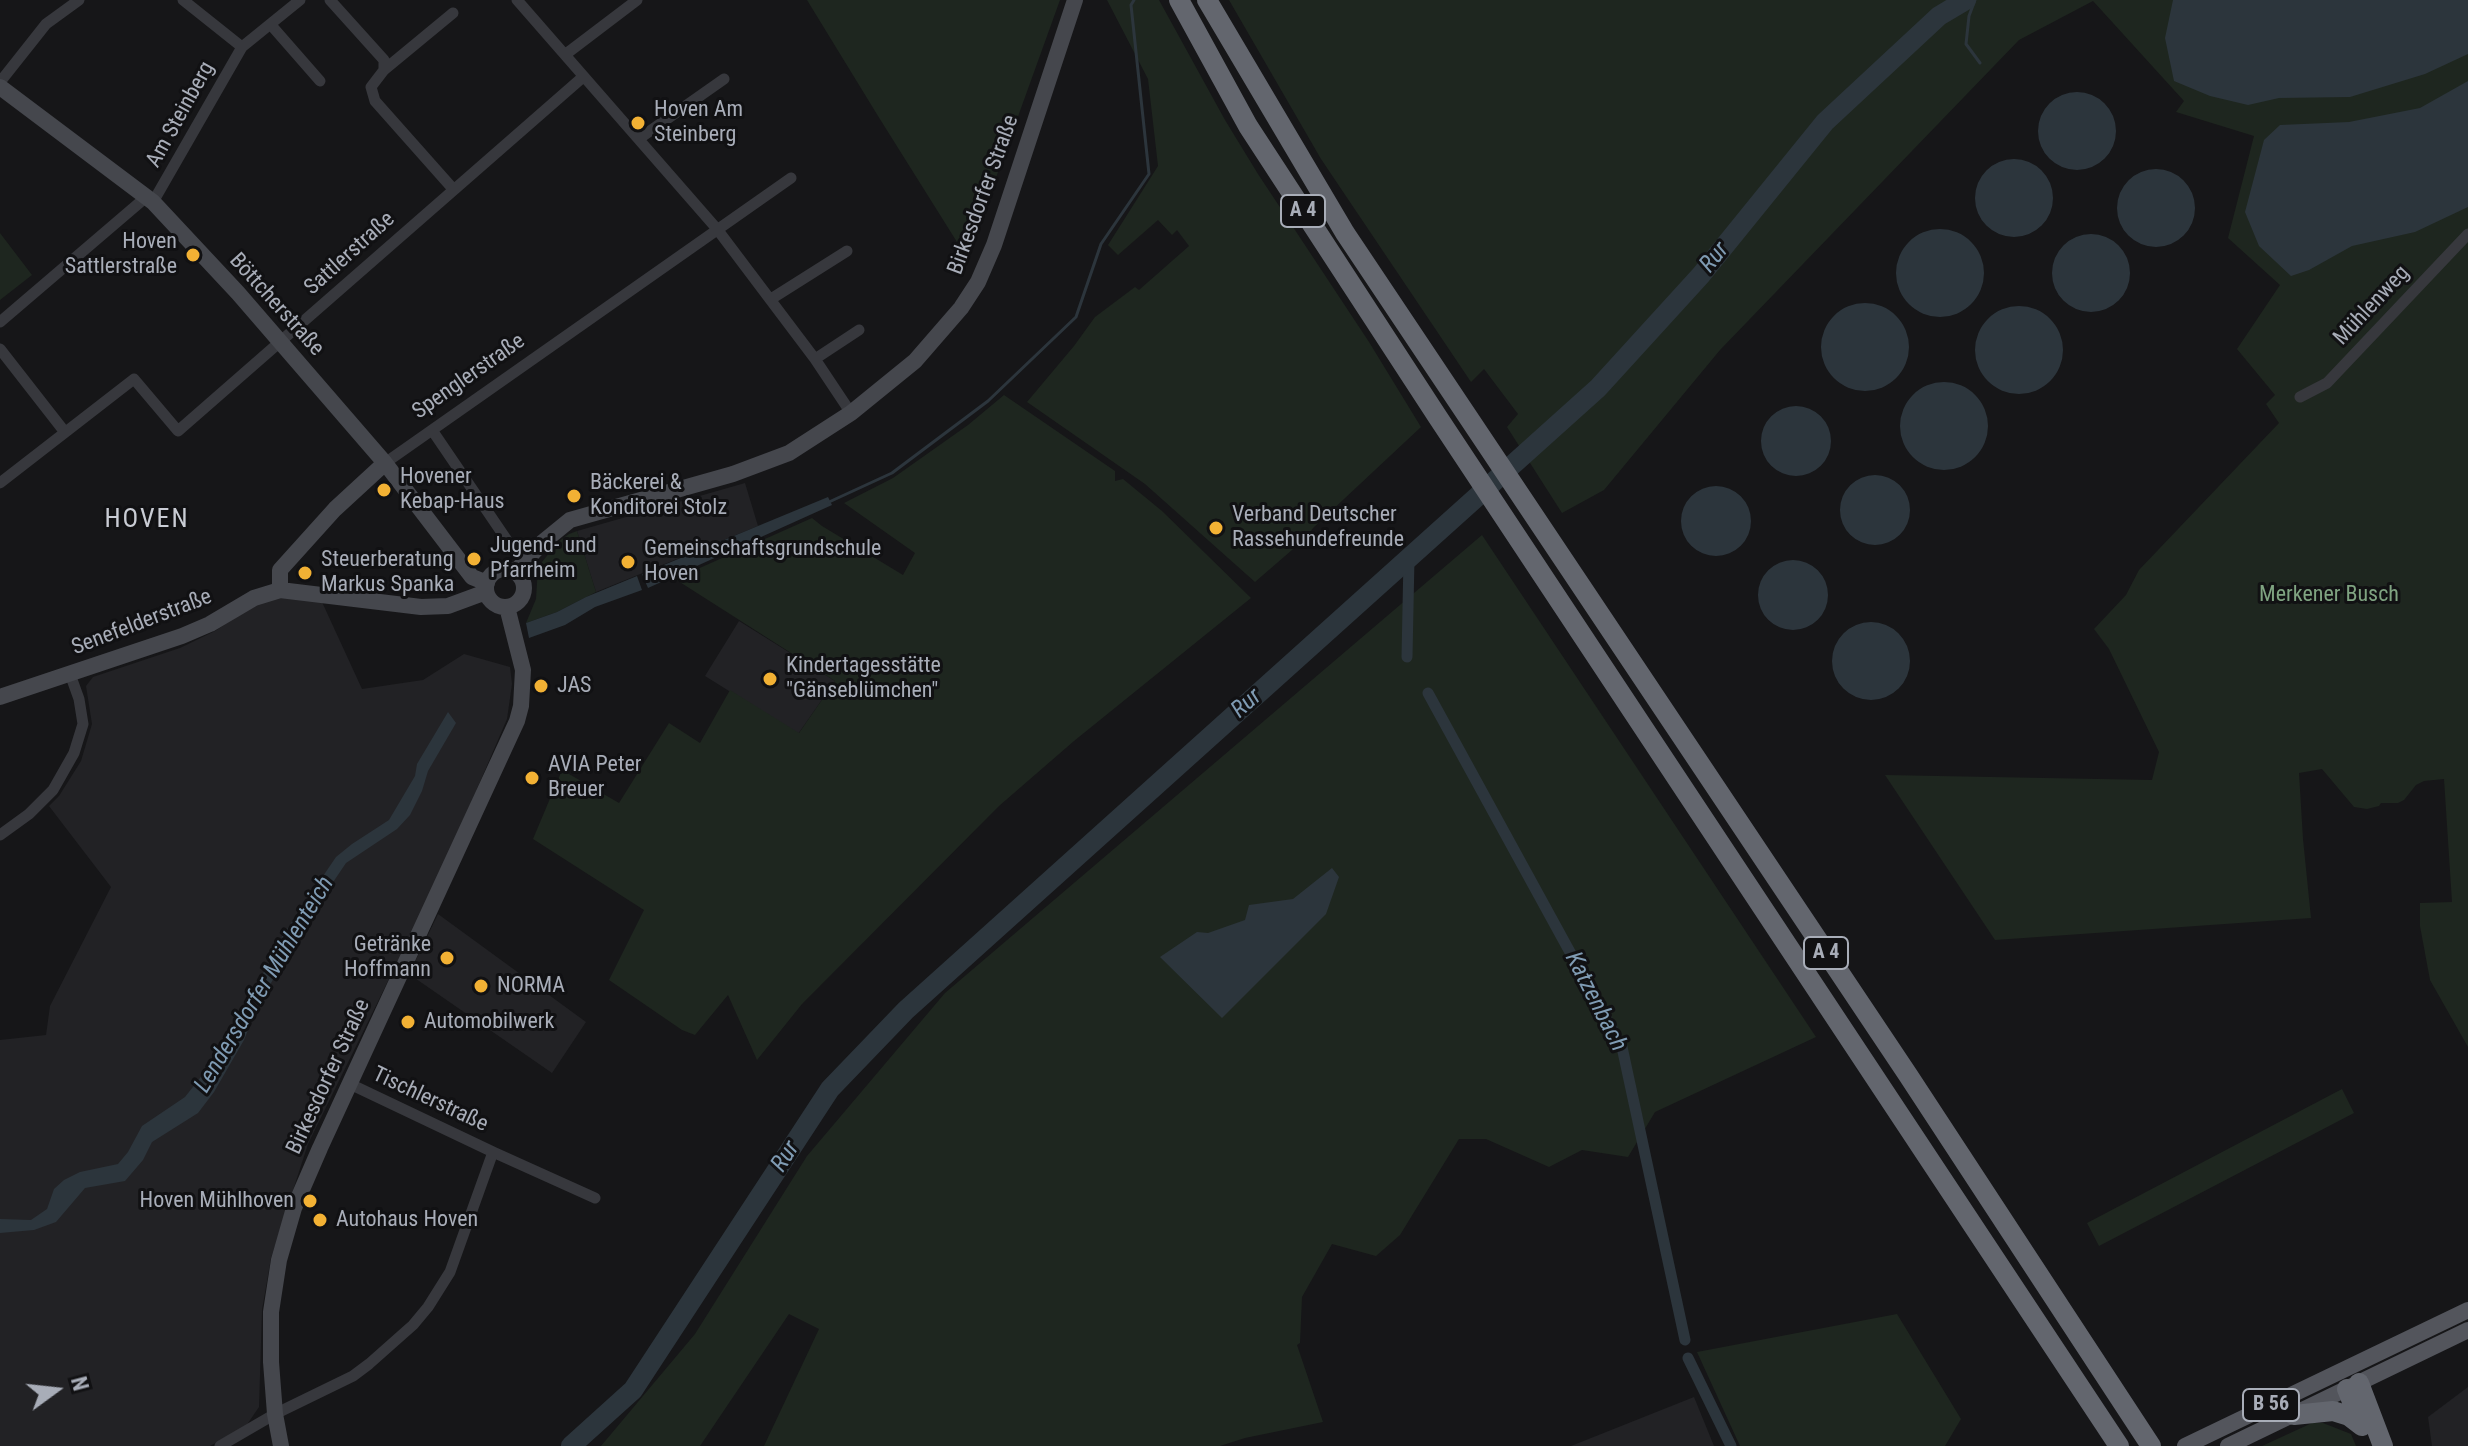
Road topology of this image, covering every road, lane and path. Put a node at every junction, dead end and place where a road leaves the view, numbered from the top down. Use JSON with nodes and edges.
{"nodes":[{"id":1,"x":79,"y":0,"type":"edge"},
{"id":2,"x":183,"y":0,"type":"edge"},
{"id":3,"x":300,"y":0,"type":"edge"},
{"id":4,"x":330,"y":0,"type":"edge"},
{"id":5,"x":517,"y":0,"type":"edge"},
{"id":6,"x":637,"y":0,"type":"edge"},
{"id":7,"x":1075,"y":0,"type":"edge"},
{"id":8,"x":1179,"y":0,"type":"edge"},
{"id":9,"x":1207,"y":0,"type":"edge"},
{"id":10,"x":453,"y":13,"type":"dead end"},
{"id":11,"x":271,"y":25,"type":"junction"},
{"id":12,"x":242,"y":47,"type":"junction"},
{"id":13,"x":566,"y":54,"type":"junction"},
{"id":14,"x":384,"y":70,"type":"junction"},
{"id":15,"x":583,"y":77,"type":"junction"},
{"id":16,"x":724,"y":79,"type":"dead end"},
{"id":17,"x":320,"y":81,"type":"dead end"},
{"id":18,"x":0,"y":84,"type":"edge"},
{"id":19,"x":640,"y":138,"type":"junction"},
{"id":20,"x":791,"y":178,"type":"dead end"},
{"id":21,"x":454,"y":190,"type":"junction"},
{"id":22,"x":149,"y":200,"type":"junction"},
{"id":23,"x":717,"y":229,"type":"junction"},
{"id":24,"x":2468,"y":234,"type":"edge"},
{"id":25,"x":847,"y":251,"type":"dead end"},
{"id":26,"x":771,"y":299,"type":"junction"},
{"id":27,"x":0,"y":322,"type":"edge"},
{"id":28,"x":859,"y":330,"type":"dead end"},
{"id":29,"x":281,"y":342,"type":"junction"},
{"id":30,"x":0,"y":349,"type":"edge"},
{"id":31,"x":815,"y":359,"type":"junction"},
{"id":32,"x":2300,"y":397,"type":"dead end"},
{"id":33,"x":851,"y":413,"type":"junction"},
{"id":34,"x":432,"y":430,"type":"junction"},
{"id":35,"x":64,"y":431,"type":"junction"},
{"id":36,"x":385,"y":463,"type":"junction"},
{"id":37,"x":0,"y":483,"type":"edge"},
{"id":38,"x":520,"y":566,"type":"junction"},
{"id":39,"x":486,"y":587,"type":"junction"},
{"id":40,"x":280,"y":590,"type":"junction"},
{"id":41,"x":507,"y":607,"type":"junction"},
{"id":42,"x":70,"y":674,"type":"junction"},
{"id":43,"x":0,"y":697,"type":"edge"},
{"id":44,"x":0,"y":835,"type":"edge"},
{"id":45,"x":350,"y":1084,"type":"junction"},
{"id":46,"x":493,"y":1152,"type":"junction"},
{"id":47,"x":595,"y":1198,"type":"dead end"},
{"id":48,"x":2468,"y":1310,"type":"edge"},
{"id":49,"x":2468,"y":1330,"type":"edge"},
{"id":50,"x":2350,"y":1381,"type":"junction"},
{"id":51,"x":275,"y":1414,"type":"junction"},
{"id":52,"x":2294,"y":1415,"type":"junction"},
{"id":53,"x":2362,"y":1426,"type":"junction"},
{"id":54,"x":2192,"y":1443,"type":"edge"},
{"id":55,"x":220,"y":1446,"type":"edge"},
{"id":56,"x":281,"y":1446,"type":"edge"},
{"id":57,"x":2119,"y":1446,"type":"edge"},
{"id":58,"x":2151,"y":1446,"type":"edge"},
{"id":59,"x":2228,"y":1446,"type":"edge"},
{"id":60,"x":2370,"y":1446,"type":"edge"},
{"id":61,"x":2383,"y":1446,"type":"edge"}],
"edges":[{"from":1,"to":18,"type":"street"},
{"from":2,"to":12,"type":"street","name":"Am Steinberg"},
{"from":3,"to":11,"type":"street","name":"Am Steinberg"},
{"from":4,"to":14,"type":"street"},
{"from":5,"to":13,"type":"street"},
{"from":6,"to":13,"type":"street"},
{"from":7,"to":33,"type":"main road","name":"Birkesdorfer Straße"},
{"from":8,"to":57,"type":"highway","number":"A 4"},
{"from":9,"to":58,"type":"highway","number":"A 4"},
{"from":10,"to":14,"type":"street"},
{"from":11,"to":12,"type":"street","name":"Am Steinberg"},
{"from":11,"to":17,"type":"street"},
{"from":12,"to":22,"type":"street","name":"Am Steinberg"},
{"from":13,"to":15,"type":"street"},
{"from":14,"to":21,"type":"street"},
{"from":15,"to":19,"type":"street"},
{"from":15,"to":21,"type":"street","name":"Sattlerstraße"},
{"from":16,"to":19,"type":"street"},
{"from":18,"to":22,"type":"main road","name":"Böttcherstraße"},
{"from":19,"to":23,"type":"street"},
{"from":20,"to":23,"type":"street"},
{"from":21,"to":29,"type":"street","name":"Sattlerstraße"},
{"from":22,"to":27,"type":"street","name":"Am Steinberg"},
{"from":22,"to":29,"type":"main road","name":"Böttcherstraße"},
{"from":23,"to":26,"type":"street"},
{"from":23,"to":34,"type":"street","name":"Spenglerstraße"},
{"from":24,"to":32,"type":"street","name":"Mühlenweg"},
{"from":25,"to":26,"type":"street"},
{"from":26,"to":31,"type":"street"},
{"from":28,"to":31,"type":"street"},
{"from":29,"to":35,"type":"street","name":"Sattlerstraße"},
{"from":29,"to":36,"type":"main road","name":"Böttcherstraße"},
{"from":30,"to":35,"type":"street"},
{"from":31,"to":33,"type":"street"},
{"from":33,"to":38,"type":"main road","name":"Birkesdorfer Straße"},
{"from":34,"to":36,"type":"street","name":"Spenglerstraße"},
{"from":34,"to":38,"type":"street"},
{"from":35,"to":37,"type":"street","name":"Sattlerstraße"},
{"from":36,"to":39,"type":"main road","name":"Böttcherstraße"},
{"from":36,"to":40,"type":"main road","name":"Spenglerstraße"},
{"from":38,"to":39,"type":"main road"},
{"from":38,"to":41,"type":"main road"},
{"from":39,"to":40,"type":"main road","name":"Senefelderstraße"},
{"from":39,"to":41,"type":"main road"},
{"from":40,"to":42,"type":"main road","name":"Senefelderstraße"},
{"from":41,"to":45,"type":"main road","name":"Birkesdorfer Straße"},
{"from":42,"to":43,"type":"main road","name":"Senefelderstraße"},
{"from":42,"to":44,"type":"street"},
{"from":45,"to":46,"type":"street","name":"Tischlerstraße"},
{"from":45,"to":51,"type":"main road","name":"Birkesdorfer Straße"},
{"from":46,"to":47,"type":"street","name":"Tischlerstraße"},
{"from":46,"to":51,"type":"street","name":"Tischlerstraße"},
{"from":48,"to":50,"type":"main road","number":"B 56"},
{"from":49,"to":50,"type":"main road","number":"B 56"},
{"from":50,"to":52,"type":"main road","number":"B 56"},
{"from":50,"to":53,"type":"highway"},
{"from":50,"to":54,"type":"main road","number":"B 56"},
{"from":50,"to":61,"type":"highway"},
{"from":51,"to":55,"type":"street","name":"Tischlerstraße"},
{"from":51,"to":56,"type":"main road","name":"Birkesdorfer Straße"},
{"from":52,"to":53,"type":"highway"},
{"from":52,"to":59,"type":"main road","number":"B 56"},
{"from":53,"to":60,"type":"highway"}]}
